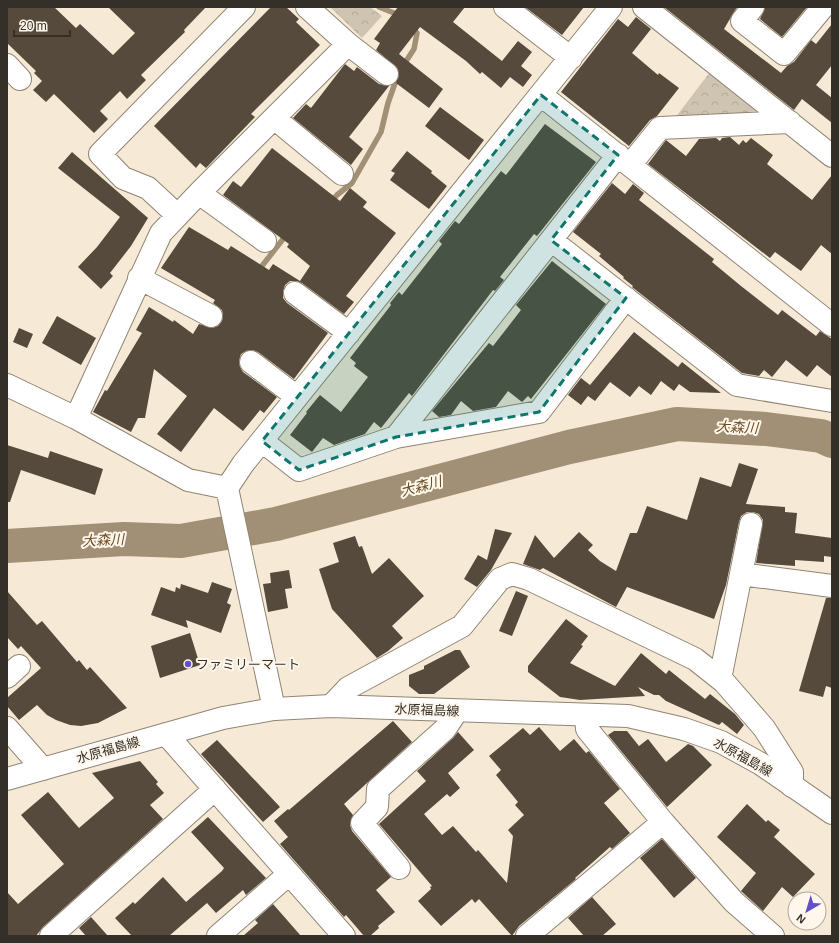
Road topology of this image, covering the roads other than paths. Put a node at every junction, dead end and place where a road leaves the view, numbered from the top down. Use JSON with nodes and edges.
{"nodes":[{"id":1,"x":244,"y":7,"type":"edge"},
{"id":2,"x":307,"y":7,"type":"edge"},
{"id":3,"x":506,"y":7,"type":"edge"},
{"id":4,"x":611,"y":7,"type":"edge"},
{"id":5,"x":644,"y":7,"type":"edge"},
{"id":6,"x":753,"y":7,"type":"edge"},
{"id":7,"x":823,"y":7,"type":"edge"},
{"id":8,"x":348,"y":44,"type":"junction"},
{"id":9,"x":570,"y":58,"type":"junction"},
{"id":10,"x":387,"y":74,"type":"dead end"},
{"id":11,"x":541,"y":94,"type":"junction"},
{"id":12,"x":274,"y":118,"type":"junction"},
{"id":13,"x":790,"y":122,"type":"junction"},
{"id":14,"x":832,"y":156,"type":"edge"},
{"id":15,"x":624,"y":160,"type":"junction"},
{"id":16,"x":342,"y":174,"type":"dead end"},
{"id":17,"x":199,"y":192,"type":"junction"},
{"id":18,"x":177,"y":215,"type":"junction"},
{"id":19,"x":551,"y":240,"type":"junction"},
{"id":20,"x":265,"y":241,"type":"dead end"},
{"id":21,"x":139,"y":278,"type":"junction"},
{"id":22,"x":295,"y":293,"type":"dead end"},
{"id":23,"x":626,"y":298,"type":"junction"},
{"id":24,"x":211,"y":316,"type":"dead end"},
{"id":25,"x":832,"y":325,"type":"edge"},
{"id":26,"x":350,"y":332,"type":"junction"},
{"id":27,"x":251,"y":362,"type":"dead end"},
{"id":28,"x":7,"y":386,"type":"edge"},
{"id":29,"x":297,"y":397,"type":"junction"},
{"id":30,"x":832,"y":401,"type":"edge"},
{"id":31,"x":76,"y":418,"type":"junction"},
{"id":32,"x":396,"y":437,"type":"junction"},
{"id":33,"x":262,"y":441,"type":"junction"},
{"id":34,"x":227,"y":491,"type":"junction"},
{"id":35,"x":751,"y":524,"type":"dead end"},
{"id":36,"x":741,"y":574,"type":"junction"},
{"id":37,"x":832,"y":586,"type":"edge"},
{"id":38,"x":720,"y":679,"type":"junction"},
{"id":39,"x":331,"y":706,"type":"junction"},
{"id":40,"x":274,"y":709,"type":"junction"},
{"id":41,"x":457,"y":711,"type":"junction"},
{"id":42,"x":586,"y":715,"type":"junction"},
{"id":43,"x":7,"y":728,"type":"edge"},
{"id":44,"x":166,"y":734,"type":"junction"},
{"id":45,"x":43,"y":769,"type":"junction"},
{"id":46,"x":7,"y":779,"type":"edge"},
{"id":47,"x":792,"y":786,"type":"junction"},
{"id":48,"x":214,"y":789,"type":"junction"},
{"id":49,"x":832,"y":813,"type":"edge"},
{"id":50,"x":663,"y":822,"type":"junction"},
{"id":51,"x":399,"y":868,"type":"dead end"},
{"id":52,"x":289,"y":874,"type":"junction"},
{"id":53,"x":54,"y":935,"type":"edge"},
{"id":54,"x":218,"y":936,"type":"edge"},
{"id":55,"x":344,"y":936,"type":"edge"},
{"id":56,"x":527,"y":936,"type":"edge"},
{"id":57,"x":773,"y":936,"type":"edge"}],
"edges":[{"from":1,"to":18,"type":"street"},
{"from":2,"to":8,"type":"street"},
{"from":3,"to":9,"type":"street"},
{"from":4,"to":9,"type":"street"},
{"from":5,"to":13,"type":"street"},
{"from":6,"to":7,"type":"street"},
{"from":8,"to":10,"type":"street"},
{"from":8,"to":12,"type":"street"},
{"from":9,"to":11,"type":"street"},
{"from":11,"to":15,"type":"street"},
{"from":11,"to":26,"type":"street"},
{"from":12,"to":16,"type":"street"},
{"from":12,"to":17,"type":"street"},
{"from":13,"to":14,"type":"street"},
{"from":13,"to":15,"type":"street"},
{"from":15,"to":19,"type":"street"},
{"from":15,"to":25,"type":"street"},
{"from":17,"to":18,"type":"street"},
{"from":17,"to":20,"type":"street"},
{"from":18,"to":21,"type":"street"},
{"from":19,"to":23,"type":"street"},
{"from":19,"to":32,"type":"street"},
{"from":21,"to":24,"type":"street"},
{"from":21,"to":31,"type":"street"},
{"from":22,"to":26,"type":"street"},
{"from":23,"to":30,"type":"street"},
{"from":23,"to":32,"type":"street"},
{"from":26,"to":29,"type":"street"},
{"from":27,"to":29,"type":"street"},
{"from":28,"to":31,"type":"street"},
{"from":29,"to":33,"type":"street"},
{"from":31,"to":34,"type":"street"},
{"from":32,"to":33,"type":"street"},
{"from":33,"to":34,"type":"street"},
{"from":34,"to":40,"type":"street"},
{"from":35,"to":36,"type":"street"},
{"from":36,"to":37,"type":"street"},
{"from":36,"to":38,"type":"street"},
{"from":38,"to":39,"type":"street"},
{"from":38,"to":47,"type":"street"},
{"from":39,"to":40,"type":"street","name":"水原福島線"},
{"from":39,"to":41,"type":"street","name":"水原福島線"},
{"from":40,"to":44,"type":"street","name":"水原福島線"},
{"from":41,"to":42,"type":"street","name":"水原福島線"},
{"from":41,"to":51,"type":"street"},
{"from":42,"to":47,"type":"street","name":"水原福島線"},
{"from":42,"to":50,"type":"street"},
{"from":43,"to":45,"type":"street"},
{"from":44,"to":45,"type":"street","name":"水原福島線"},
{"from":44,"to":48,"type":"street"},
{"from":45,"to":46,"type":"street","name":"水原福島線"},
{"from":47,"to":49,"type":"street","name":"水原福島線"},
{"from":48,"to":52,"type":"street"},
{"from":48,"to":53,"type":"street"},
{"from":50,"to":56,"type":"street"},
{"from":50,"to":57,"type":"street"},
{"from":52,"to":54,"type":"street"},
{"from":52,"to":55,"type":"street"}]}
